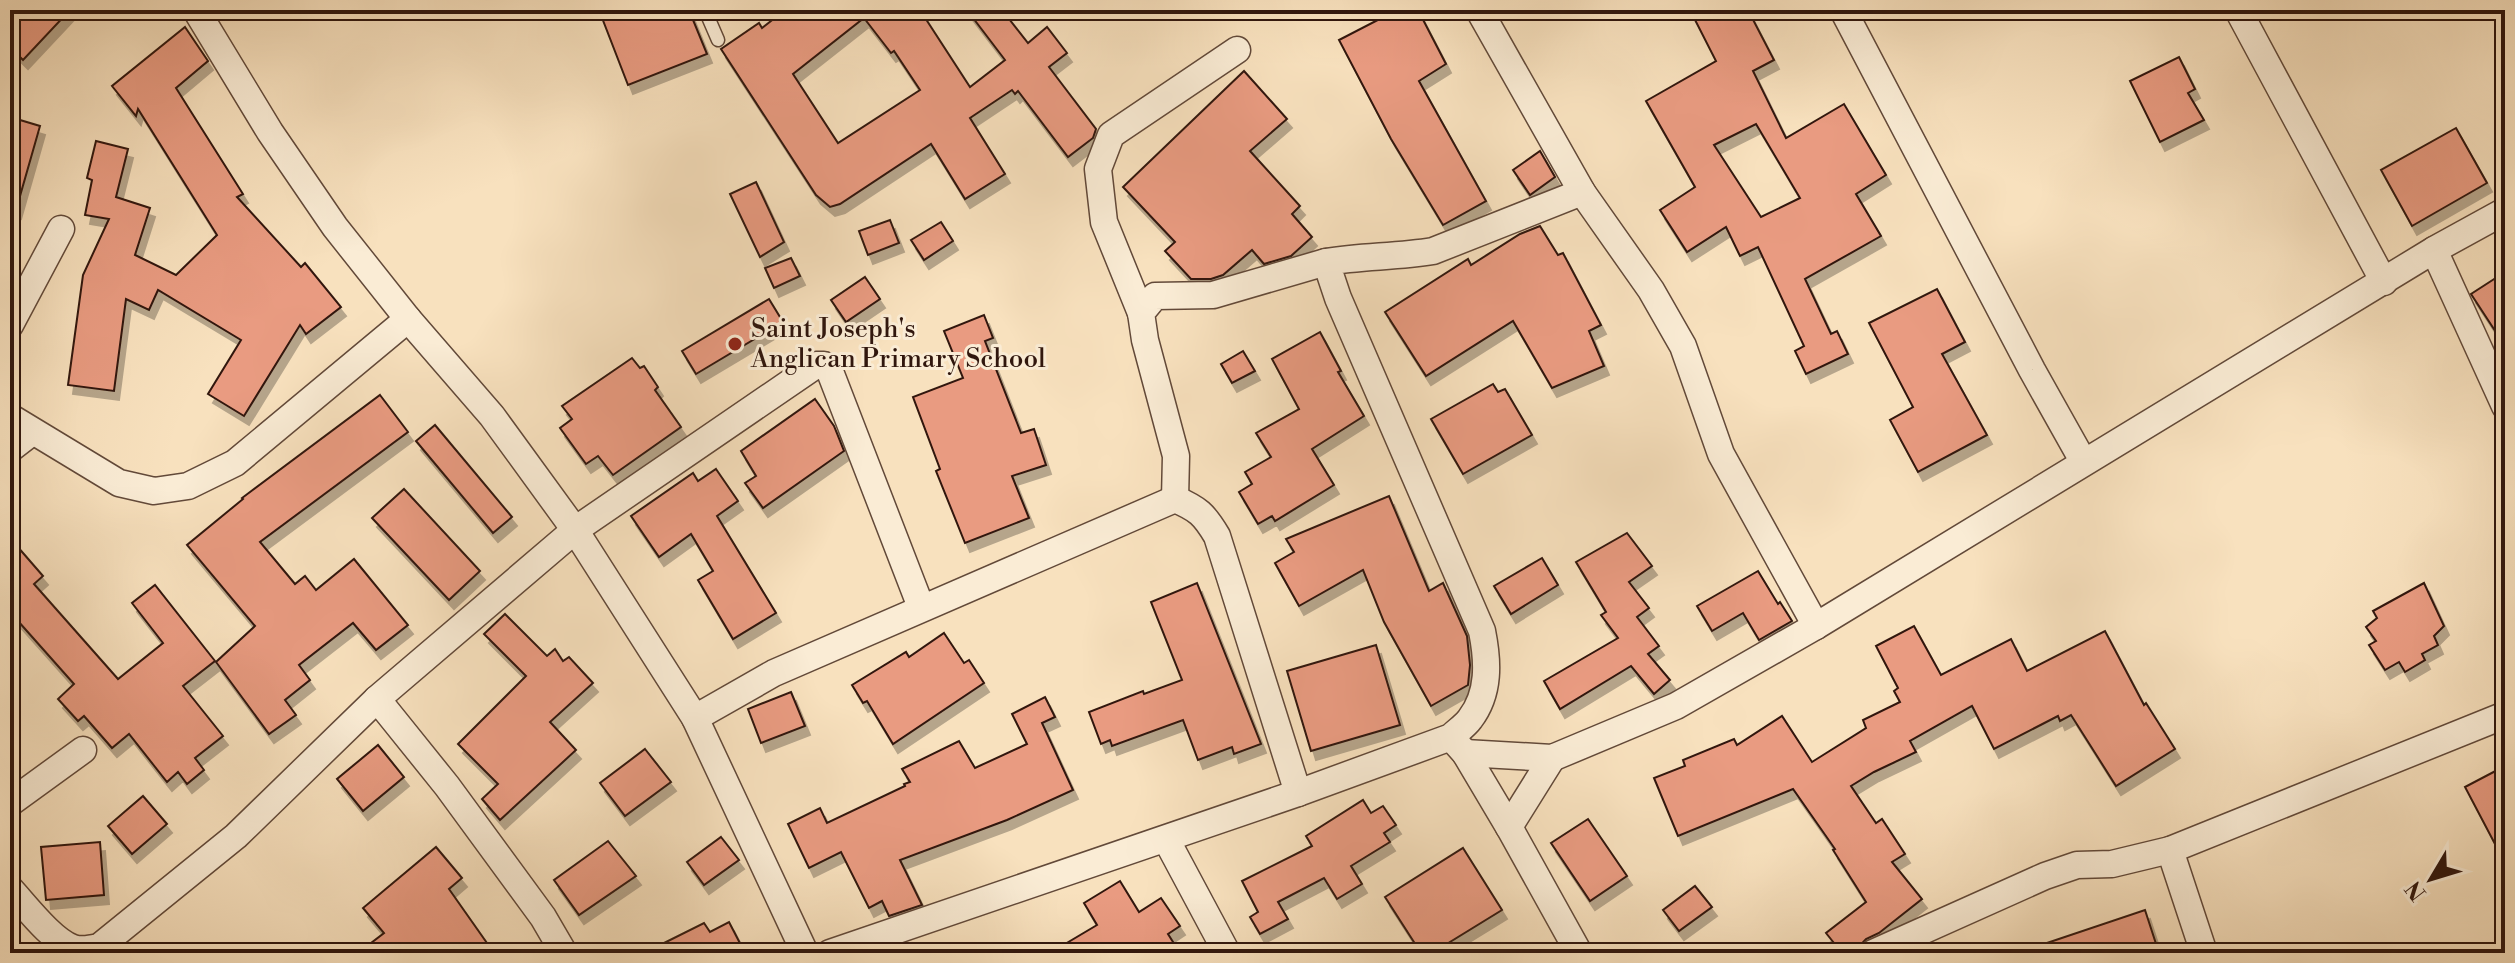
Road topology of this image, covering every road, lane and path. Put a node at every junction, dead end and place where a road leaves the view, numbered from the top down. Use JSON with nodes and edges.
{"nodes":[{"id":1,"x":196,"y":10,"type":"edge"},
{"id":2,"x":705,"y":10,"type":"edge"},
{"id":3,"x":1479,"y":10,"type":"edge"},
{"id":4,"x":1843,"y":10,"type":"edge"},
{"id":5,"x":2238,"y":10,"type":"edge"},
{"id":6,"x":718,"y":40,"type":"dead end"},
{"id":7,"x":1237,"y":50,"type":"dead end"},
{"id":8,"x":1582,"y":192,"type":"junction"},
{"id":9,"x":2505,"y":211,"type":"edge"},
{"id":10,"x":61,"y":229,"type":"dead end"},
{"id":11,"x":2434,"y":250,"type":"junction"},
{"id":12,"x":1326,"y":262,"type":"junction"},
{"id":13,"x":2384,"y":282,"type":"junction"},
{"id":14,"x":1141,"y":313,"type":"junction"},
{"id":15,"x":408,"y":319,"type":"junction"},
{"id":16,"x":10,"y":325,"type":"edge"},
{"id":17,"x":2505,"y":406,"type":"edge"},
{"id":18,"x":10,"y":417,"type":"edge"},
{"id":19,"x":32,"y":432,"type":"junction"},
{"id":20,"x":10,"y":449,"type":"edge"},
{"id":21,"x":2083,"y":461,"type":"junction"},
{"id":22,"x":1175,"y":499,"type":"junction"},
{"id":23,"x":575,"y":530,"type":"junction"},
{"id":24,"x":921,"y":607,"type":"junction"},
{"id":25,"x":1816,"y":626,"type":"junction"},
{"id":26,"x":377,"y":699,"type":"junction"},
{"id":27,"x":2505,"y":715,"type":"edge"},
{"id":28,"x":695,"y":718,"type":"junction"},
{"id":29,"x":1458,"y":745,"type":"junction"},
{"id":30,"x":83,"y":750,"type":"dead end"},
{"id":31,"x":1552,"y":758,"type":"junction"},
{"id":32,"x":1298,"y":793,"type":"junction"},
{"id":33,"x":10,"y":803,"type":"edge"},
{"id":34,"x":1509,"y":827,"type":"junction"},
{"id":35,"x":1166,"y":839,"type":"junction"},
{"id":36,"x":2170,"y":850,"type":"junction"},
{"id":37,"x":10,"y":889,"type":"edge"},
{"id":38,"x":564,"y":953,"type":"edge"},
{"id":39,"x":805,"y":953,"type":"edge"},
{"id":40,"x":830,"y":953,"type":"edge"},
{"id":41,"x":1227,"y":953,"type":"edge"},
{"id":42,"x":1579,"y":953,"type":"edge"},
{"id":43,"x":1873,"y":953,"type":"edge"},
{"id":44,"x":2204,"y":953,"type":"edge"}],
"edges":[{"from":1,"to":15,"type":"street"},
{"from":2,"to":6,"type":"lane"},
{"from":3,"to":8,"type":"street"},
{"from":4,"to":21,"type":"street"},
{"from":5,"to":13,"type":"street"},
{"from":7,"to":14,"type":"street"},
{"from":8,"to":12,"type":"street"},
{"from":8,"to":25,"type":"street"},
{"from":9,"to":11,"type":"street"},
{"from":10,"to":16,"type":"street"},
{"from":11,"to":13,"type":"street"},
{"from":11,"to":17,"type":"street"},
{"from":12,"to":14,"type":"street"},
{"from":12,"to":29,"type":"street"},
{"from":13,"to":21,"type":"street"},
{"from":14,"to":22,"type":"street"},
{"from":15,"to":19,"type":"street"},
{"from":15,"to":23,"type":"street"},
{"from":18,"to":19,"type":"street"},
{"from":19,"to":20,"type":"street"},
{"from":21,"to":25,"type":"street"},
{"from":22,"to":24,"type":"street"},
{"from":22,"to":32,"type":"street"},
{"from":23,"to":24,"type":"street"},
{"from":23,"to":26,"type":"street"},
{"from":23,"to":28,"type":"street"},
{"from":24,"to":28,"type":"street"},
{"from":25,"to":31,"type":"street"},
{"from":26,"to":37,"type":"street"},
{"from":26,"to":38,"type":"street"},
{"from":27,"to":36,"type":"street"},
{"from":28,"to":39,"type":"street"},
{"from":29,"to":31,"type":"street"},
{"from":29,"to":32,"type":"street"},
{"from":29,"to":34,"type":"street"},
{"from":30,"to":33,"type":"street"},
{"from":31,"to":34,"type":"street"},
{"from":32,"to":35,"type":"street"},
{"from":34,"to":42,"type":"street"},
{"from":35,"to":40,"type":"street"},
{"from":35,"to":41,"type":"street"},
{"from":36,"to":43,"type":"street"},
{"from":36,"to":44,"type":"street"}]}
